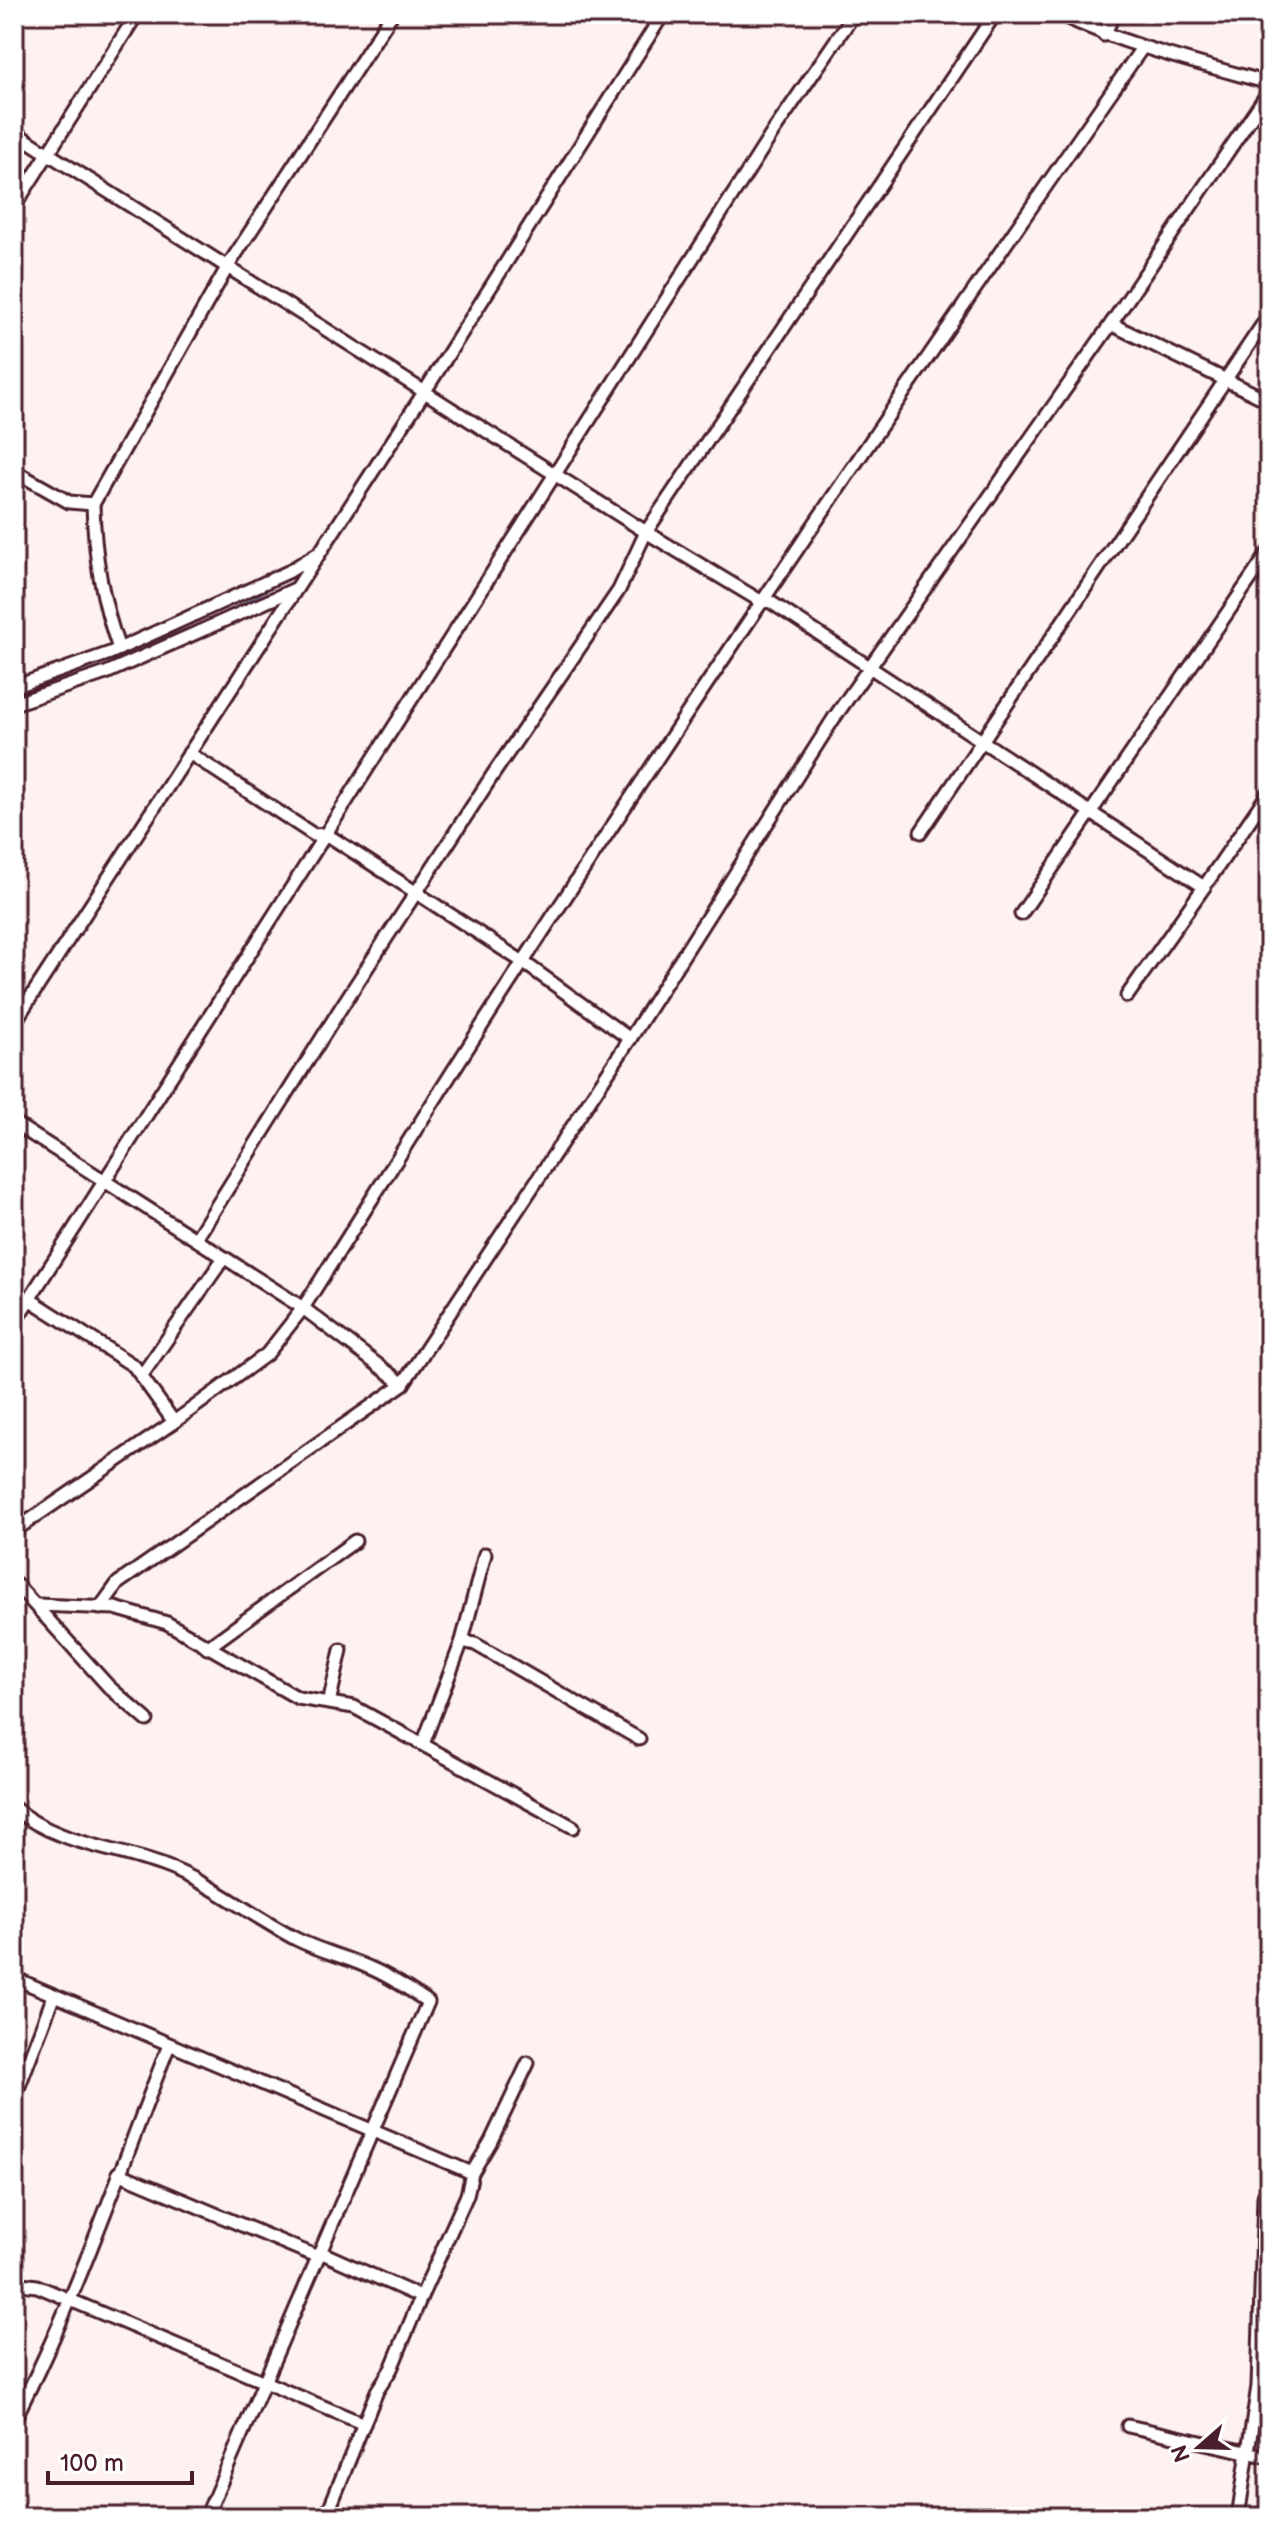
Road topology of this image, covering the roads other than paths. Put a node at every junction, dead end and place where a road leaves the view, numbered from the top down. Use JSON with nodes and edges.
{"nodes":[{"id":1,"x":137,"y":14,"type":"edge"},
{"id":2,"x":392,"y":14,"type":"edge"},
{"id":3,"x":663,"y":14,"type":"edge"},
{"id":4,"x":854,"y":14,"type":"edge"},
{"id":5,"x":995,"y":14,"type":"edge"},
{"id":6,"x":1059,"y":14,"type":"edge"},
{"id":7,"x":1114,"y":14,"type":"edge"},
{"id":8,"x":1104,"y":35,"type":"junction"},
{"id":9,"x":1142,"y":48,"type":"junction"},
{"id":10,"x":1269,"y":83,"type":"edge"},
{"id":11,"x":1269,"y":91,"type":"edge"},
{"id":12,"x":14,"y":132,"type":"edge"},
{"id":13,"x":47,"y":153,"type":"junction"},
{"id":14,"x":14,"y":207,"type":"edge"},
{"id":15,"x":228,"y":266,"type":"junction"},
{"id":16,"x":1269,"y":315,"type":"edge"},
{"id":17,"x":1111,"y":324,"type":"junction"},
{"id":18,"x":1224,"y":379,"type":"junction"},
{"id":19,"x":425,"y":391,"type":"junction"},
{"id":20,"x":1269,"y":401,"type":"edge"},
{"id":21,"x":14,"y":471,"type":"edge"},
{"id":22,"x":556,"y":474,"type":"junction"},
{"id":23,"x":93,"y":504,"type":"junction"},
{"id":24,"x":646,"y":532,"type":"junction"},
{"id":25,"x":320,"y":552,"type":"junction"},
{"id":26,"x":1269,"y":552,"type":"edge"},
{"id":27,"x":296,"y":589,"type":"junction"},
{"id":28,"x":762,"y":602,"type":"junction"},
{"id":29,"x":119,"y":649,"type":"junction"},
{"id":30,"x":869,"y":669,"type":"junction"},
{"id":31,"x":14,"y":687,"type":"edge"},
{"id":32,"x":14,"y":704,"type":"edge"},
{"id":33,"x":983,"y":740,"type":"junction"},
{"id":34,"x":189,"y":753,"type":"junction"},
{"id":35,"x":1269,"y":792,"type":"edge"},
{"id":36,"x":1091,"y":812,"type":"junction"},
{"id":37,"x":921,"y":832,"type":"dead end"},
{"id":38,"x":326,"y":834,"type":"junction"},
{"id":39,"x":1204,"y":887,"type":"junction"},
{"id":40,"x":416,"y":893,"type":"junction"},
{"id":41,"x":1021,"y":914,"type":"dead end"},
{"id":42,"x":523,"y":962,"type":"junction"},
{"id":43,"x":1127,"y":996,"type":"dead end"},
{"id":44,"x":14,"y":1023,"type":"edge"},
{"id":45,"x":630,"y":1039,"type":"junction"},
{"id":46,"x":14,"y":1123,"type":"edge"},
{"id":47,"x":105,"y":1182,"type":"junction"},
{"id":48,"x":196,"y":1239,"type":"junction"},
{"id":49,"x":223,"y":1259,"type":"junction"},
{"id":50,"x":29,"y":1299,"type":"junction"},
{"id":51,"x":303,"y":1308,"type":"junction"},
{"id":52,"x":14,"y":1323,"type":"edge"},
{"id":53,"x":142,"y":1375,"type":"junction"},
{"id":54,"x":403,"y":1384,"type":"junction"},
{"id":55,"x":174,"y":1422,"type":"junction"},
{"id":56,"x":14,"y":1531,"type":"edge"},
{"id":57,"x":355,"y":1541,"type":"dead end"},
{"id":58,"x":485,"y":1554,"type":"dead end"},
{"id":59,"x":14,"y":1582,"type":"edge"},
{"id":60,"x":37,"y":1605,"type":"junction"},
{"id":61,"x":100,"y":1608,"type":"junction"},
{"id":62,"x":462,"y":1641,"type":"junction"},
{"id":63,"x":207,"y":1648,"type":"junction"},
{"id":64,"x":341,"y":1650,"type":"dead end"},
{"id":65,"x":329,"y":1703,"type":"junction"},
{"id":66,"x":147,"y":1720,"type":"dead end"},
{"id":67,"x":639,"y":1739,"type":"dead end"},
{"id":68,"x":423,"y":1744,"type":"junction"},
{"id":69,"x":14,"y":1808,"type":"edge"},
{"id":70,"x":573,"y":1827,"type":"dead end"},
{"id":71,"x":14,"y":1978,"type":"edge"},
{"id":72,"x":54,"y":1995,"type":"junction"},
{"id":73,"x":169,"y":2045,"type":"junction"},
{"id":74,"x":528,"y":2063,"type":"dead end"},
{"id":75,"x":14,"y":2099,"type":"edge"},
{"id":76,"x":374,"y":2130,"type":"junction"},
{"id":77,"x":118,"y":2173,"type":"junction"},
{"id":78,"x":472,"y":2173,"type":"junction"},
{"id":79,"x":1264,"y":2196,"type":"dead end"},
{"id":80,"x":319,"y":2254,"type":"junction"},
{"id":81,"x":14,"y":2283,"type":"edge"},
{"id":82,"x":421,"y":2297,"type":"junction"},
{"id":83,"x":68,"y":2300,"type":"junction"},
{"id":84,"x":265,"y":2382,"type":"junction"},
{"id":85,"x":14,"y":2420,"type":"edge"},
{"id":86,"x":364,"y":2424,"type":"junction"},
{"id":87,"x":1128,"y":2426,"type":"dead end"},
{"id":88,"x":1247,"y":2452,"type":"junction"},
{"id":89,"x":1269,"y":2457,"type":"edge"},
{"id":90,"x":206,"y":2517,"type":"edge"},
{"id":91,"x":326,"y":2517,"type":"edge"},
{"id":92,"x":1238,"y":2517,"type":"edge"}],
"edges":[{"from":1,"to":13,"type":"street"},
{"from":2,"to":15,"type":"street"},
{"from":3,"to":19,"type":"street"},
{"from":4,"to":22,"type":"street"},
{"from":5,"to":24,"type":"street"},
{"from":6,"to":8,"type":"street"},
{"from":7,"to":8,"type":"street"},
{"from":8,"to":9,"type":"street"},
{"from":9,"to":10,"type":"street"},
{"from":9,"to":28,"type":"street"},
{"from":11,"to":17,"type":"street"},
{"from":12,"to":13,"type":"street"},
{"from":13,"to":14,"type":"street"},
{"from":13,"to":15,"type":"street"},
{"from":15,"to":19,"type":"street"},
{"from":15,"to":23,"type":"street"},
{"from":16,"to":18,"type":"street"},
{"from":17,"to":18,"type":"street"},
{"from":17,"to":30,"type":"street"},
{"from":18,"to":20,"type":"street"},
{"from":18,"to":33,"type":"street"},
{"from":19,"to":22,"type":"street"},
{"from":19,"to":25,"type":"street"},
{"from":21,"to":23,"type":"street"},
{"from":22,"to":24,"type":"street"},
{"from":22,"to":38,"type":"street"},
{"from":23,"to":29,"type":"street"},
{"from":24,"to":28,"type":"street"},
{"from":24,"to":40,"type":"street"},
{"from":25,"to":27,"type":"street"},
{"from":25,"to":29,"type":"street"},
{"from":26,"to":36,"type":"street"},
{"from":27,"to":32,"type":"street"},
{"from":27,"to":34,"type":"street"},
{"from":28,"to":30,"type":"street"},
{"from":28,"to":42,"type":"street"},
{"from":29,"to":31,"type":"street"},
{"from":30,"to":33,"type":"street"},
{"from":30,"to":45,"type":"street"},
{"from":33,"to":36,"type":"street"},
{"from":33,"to":37,"type":"street"},
{"from":34,"to":38,"type":"street"},
{"from":34,"to":44,"type":"street"},
{"from":35,"to":39,"type":"street"},
{"from":36,"to":39,"type":"street"},
{"from":36,"to":41,"type":"street"},
{"from":38,"to":40,"type":"street"},
{"from":38,"to":47,"type":"street"},
{"from":39,"to":43,"type":"street"},
{"from":40,"to":42,"type":"street"},
{"from":40,"to":48,"type":"street"},
{"from":42,"to":45,"type":"street"},
{"from":42,"to":51,"type":"street"},
{"from":45,"to":54,"type":"street"},
{"from":46,"to":47,"type":"street"},
{"from":47,"to":48,"type":"street"},
{"from":47,"to":50,"type":"street"},
{"from":48,"to":49,"type":"street"},
{"from":49,"to":51,"type":"street"},
{"from":49,"to":53,"type":"street"},
{"from":50,"to":52,"type":"street"},
{"from":50,"to":53,"type":"street"},
{"from":51,"to":54,"type":"street"},
{"from":51,"to":55,"type":"street"},
{"from":53,"to":55,"type":"street"},
{"from":54,"to":61,"type":"street"},
{"from":55,"to":56,"type":"street"},
{"from":57,"to":63,"type":"street"},
{"from":58,"to":62,"type":"street"},
{"from":59,"to":60,"type":"street"},
{"from":60,"to":61,"type":"street"},
{"from":60,"to":66,"type":"street"},
{"from":61,"to":63,"type":"street"},
{"from":62,"to":67,"type":"street"},
{"from":62,"to":68,"type":"street"},
{"from":63,"to":65,"type":"street"},
{"from":64,"to":65,"type":"street"},
{"from":65,"to":68,"type":"street"},
{"from":68,"to":70,"type":"street"},
{"from":69,"to":76,"type":"street"},
{"from":71,"to":72,"type":"street"},
{"from":72,"to":73,"type":"street"},
{"from":72,"to":75,"type":"street"},
{"from":73,"to":76,"type":"street"},
{"from":73,"to":77,"type":"street"},
{"from":74,"to":78,"type":"street"},
{"from":76,"to":78,"type":"street"},
{"from":76,"to":80,"type":"street"},
{"from":77,"to":80,"type":"street"},
{"from":77,"to":83,"type":"street"},
{"from":78,"to":82,"type":"street"},
{"from":79,"to":88,"type":"street"},
{"from":80,"to":82,"type":"street"},
{"from":80,"to":84,"type":"street"},
{"from":81,"to":83,"type":"street"},
{"from":82,"to":86,"type":"street"},
{"from":83,"to":84,"type":"street"},
{"from":83,"to":85,"type":"street"},
{"from":84,"to":86,"type":"street"},
{"from":84,"to":90,"type":"street"},
{"from":86,"to":91,"type":"street"},
{"from":87,"to":88,"type":"street"},
{"from":88,"to":89,"type":"street"},
{"from":88,"to":92,"type":"street"}]}
